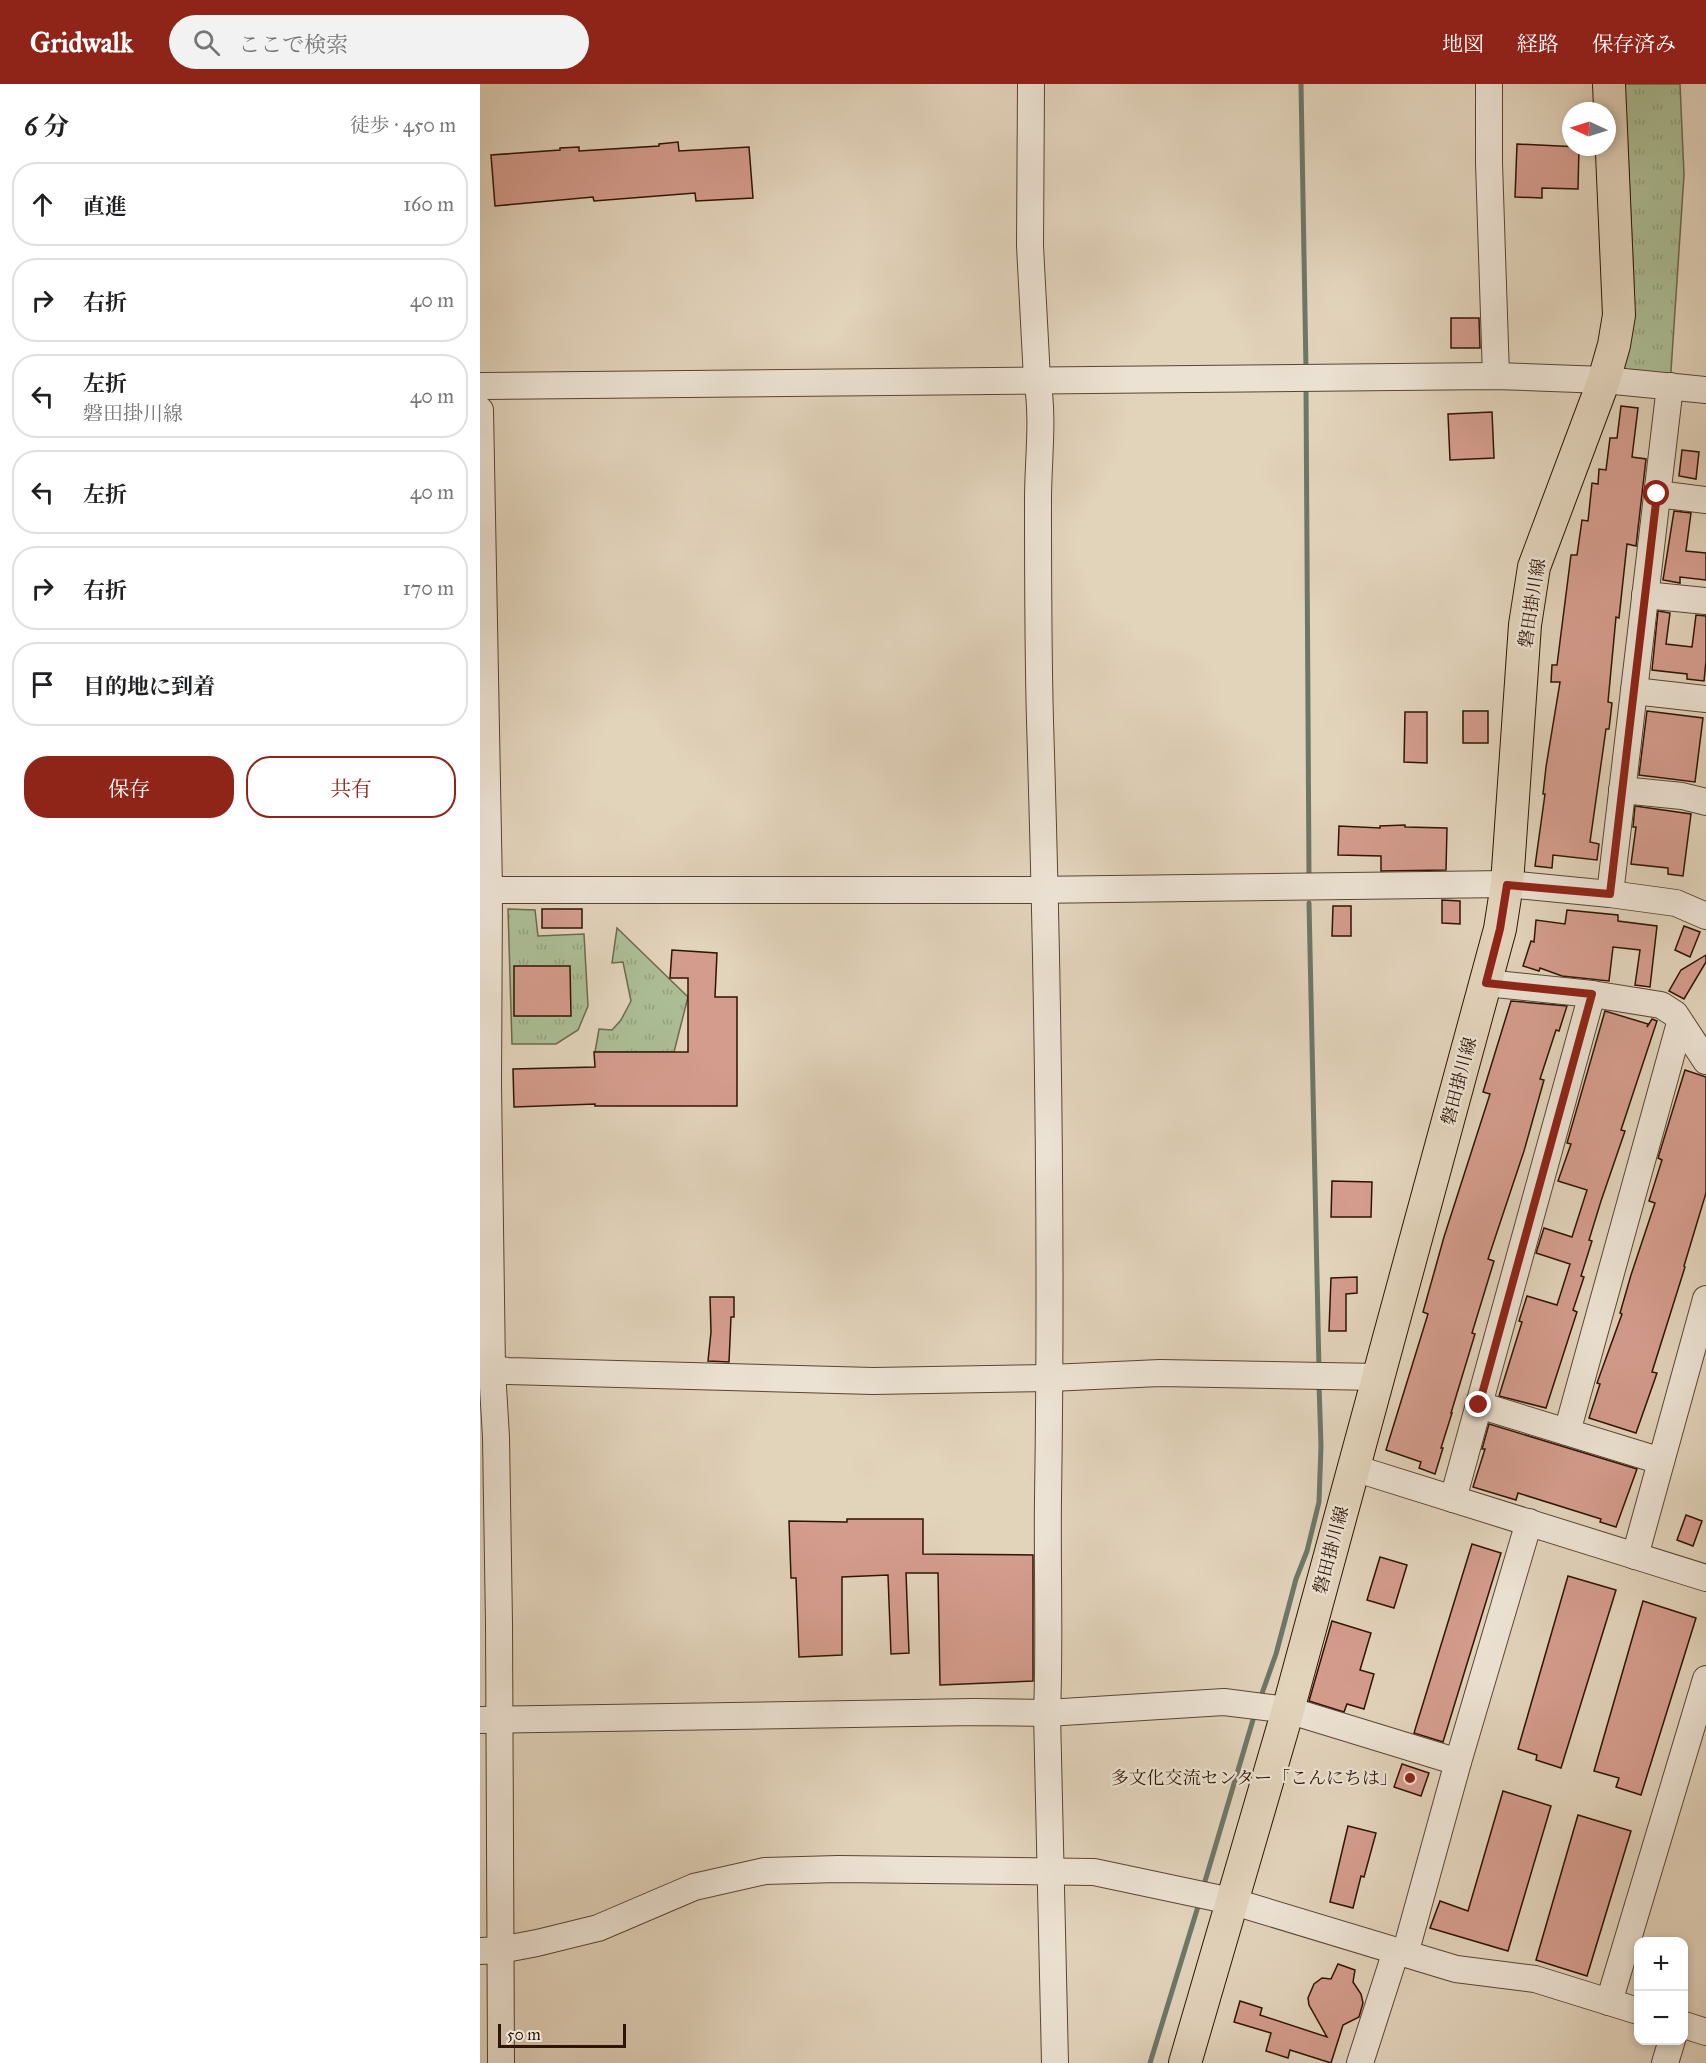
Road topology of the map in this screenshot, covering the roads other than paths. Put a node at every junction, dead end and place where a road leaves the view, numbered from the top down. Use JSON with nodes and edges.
{"nodes":[{"id":1,"x":1030,"y":84,"type":"edge"},
{"id":2,"x":1489,"y":84,"type":"edge"},
{"id":3,"x":1609,"y":84,"type":"edge"},
{"id":4,"x":1496,"y":376,"type":"junction"},
{"id":5,"x":1037,"y":379,"type":"junction"},
{"id":6,"x":1604,"y":380,"type":"junction"},
{"id":7,"x":480,"y":386,"type":"edge"},
{"id":8,"x":1670,"y":386,"type":"junction"},
{"id":9,"x":1706,"y":390,"type":"edge"},
{"id":10,"x":480,"y":410,"type":"edge"},
{"id":11,"x":1657,"y":494,"type":"junction"},
{"id":12,"x":1706,"y":500,"type":"edge"},
{"id":13,"x":1645,"y":595,"type":"junction"},
{"id":14,"x":1706,"y":601,"type":"edge"},
{"id":15,"x":1634,"y":691,"type":"junction"},
{"id":16,"x":1706,"y":699,"type":"edge"},
{"id":17,"x":1622,"y":790,"type":"junction"},
{"id":18,"x":1706,"y":802,"type":"edge"},
{"id":19,"x":1507,"y":885,"type":"junction"},
{"id":20,"x":485,"y":890,"type":"edge"},
{"id":21,"x":1045,"y":890,"type":"junction"},
{"id":22,"x":1610,"y":894,"type":"junction"},
{"id":23,"x":1706,"y":916,"type":"edge"},
{"id":24,"x":1486,"y":983,"type":"junction"},
{"id":25,"x":1592,"y":994,"type":"junction"},
{"id":26,"x":1680,"y":1023,"type":"junction"},
{"id":27,"x":1706,"y":1061,"type":"edge"},
{"id":28,"x":484,"y":1141,"type":"edge"},
{"id":29,"x":1706,"y":1299,"type":"edge"},
{"id":30,"x":486,"y":1369,"type":"edge"},
{"id":31,"x":1378,"y":1377,"type":"junction"},
{"id":32,"x":1050,"y":1378,"type":"junction"},
{"id":33,"x":1479,"y":1405,"type":"junction"},
{"id":34,"x":1567,"y":1432,"type":"junction"},
{"id":35,"x":1661,"y":1461,"type":"junction"},
{"id":36,"x":1354,"y":1468,"type":"junction"},
{"id":37,"x":1453,"y":1499,"type":"junction"},
{"id":38,"x":1529,"y":1522,"type":"junction"},
{"id":39,"x":1635,"y":1556,"type":"junction"},
{"id":40,"x":1706,"y":1578,"type":"edge"},
{"id":41,"x":1706,"y":1678,"type":"edge"},
{"id":42,"x":1288,"y":1710,"type":"junction"},
{"id":43,"x":1047,"y":1713,"type":"junction"},
{"id":44,"x":489,"y":1720,"type":"edge"},
{"id":45,"x":1458,"y":1762,"type":"junction"},
{"id":46,"x":1050,"y":1870,"type":"junction"},
{"id":47,"x":1232,"y":1901,"type":"junction"},
{"id":48,"x":490,"y":1950,"type":"edge"},
{"id":49,"x":1401,"y":1953,"type":"junction"},
{"id":50,"x":1609,"y":2002,"type":"junction"},
{"id":51,"x":1634,"y":2010,"type":"edge"},
{"id":52,"x":1688,"y":2027,"type":"edge"},
{"id":53,"x":1706,"y":2032,"type":"edge"},
{"id":54,"x":1670,"y":2045,"type":"edge"},
{"id":55,"x":501,"y":2063,"type":"edge"},
{"id":56,"x":1055,"y":2063,"type":"edge"},
{"id":57,"x":1185,"y":2063,"type":"edge"},
{"id":58,"x":1360,"y":2063,"type":"edge"},
{"id":59,"x":1665,"y":2063,"type":"edge"}],
"edges":[{"from":1,"to":5,"type":"street"},
{"from":2,"to":4,"type":"street"},
{"from":3,"to":6,"type":"main road","name":"磐田掛川線"},
{"from":4,"to":5,"type":"street"},
{"from":4,"to":6,"type":"street"},
{"from":5,"to":7,"type":"street"},
{"from":5,"to":21,"type":"street"},
{"from":6,"to":8,"type":"street"},
{"from":6,"to":19,"type":"main road","name":"磐田掛川線"},
{"from":8,"to":9,"type":"street"},
{"from":8,"to":11,"type":"street"},
{"from":10,"to":20,"type":"street"},
{"from":11,"to":12,"type":"street"},
{"from":11,"to":13,"type":"street"},
{"from":13,"to":14,"type":"street"},
{"from":13,"to":15,"type":"street"},
{"from":15,"to":16,"type":"street"},
{"from":15,"to":17,"type":"street"},
{"from":17,"to":18,"type":"street"},
{"from":17,"to":22,"type":"street"},
{"from":19,"to":21,"type":"street"},
{"from":19,"to":22,"type":"street"},
{"from":19,"to":24,"type":"main road","name":"磐田掛川線"},
{"from":20,"to":21,"type":"street"},
{"from":20,"to":28,"type":"street"},
{"from":21,"to":32,"type":"street"},
{"from":22,"to":23,"type":"street"},
{"from":24,"to":25,"type":"street"},
{"from":24,"to":31,"type":"main road","name":"磐田掛川線"},
{"from":25,"to":26,"type":"street"},
{"from":25,"to":33,"type":"street"},
{"from":26,"to":27,"type":"street"},
{"from":26,"to":34,"type":"street"},
{"from":28,"to":30,"type":"street"},
{"from":29,"to":35,"type":"street"},
{"from":30,"to":32,"type":"street"},
{"from":30,"to":44,"type":"street"},
{"from":31,"to":32,"type":"street"},
{"from":31,"to":36,"type":"main road","name":"磐田掛川線"},
{"from":32,"to":43,"type":"street"},
{"from":33,"to":34,"type":"street"},
{"from":33,"to":37,"type":"street"},
{"from":34,"to":35,"type":"street"},
{"from":35,"to":39,"type":"street"},
{"from":36,"to":37,"type":"street"},
{"from":36,"to":42,"type":"main road","name":"磐田掛川線"},
{"from":37,"to":38,"type":"street"},
{"from":38,"to":39,"type":"street"},
{"from":38,"to":45,"type":"street"},
{"from":39,"to":40,"type":"street"},
{"from":41,"to":50,"type":"street"},
{"from":42,"to":43,"type":"street"},
{"from":42,"to":45,"type":"street"},
{"from":42,"to":47,"type":"main road","name":"磐田掛川線"},
{"from":43,"to":44,"type":"street"},
{"from":43,"to":46,"type":"street"},
{"from":44,"to":48,"type":"street"},
{"from":45,"to":49,"type":"street"},
{"from":46,"to":47,"type":"street"},
{"from":46,"to":48,"type":"street"},
{"from":46,"to":56,"type":"street"},
{"from":47,"to":49,"type":"street"},
{"from":47,"to":57,"type":"main road","name":"磐田掛川線"},
{"from":48,"to":55,"type":"street"},
{"from":49,"to":50,"type":"street"},
{"from":49,"to":58,"type":"street"},
{"from":50,"to":51,"type":"street"},
{"from":52,"to":53,"type":"street"},
{"from":54,"to":59,"type":"street"}]}
